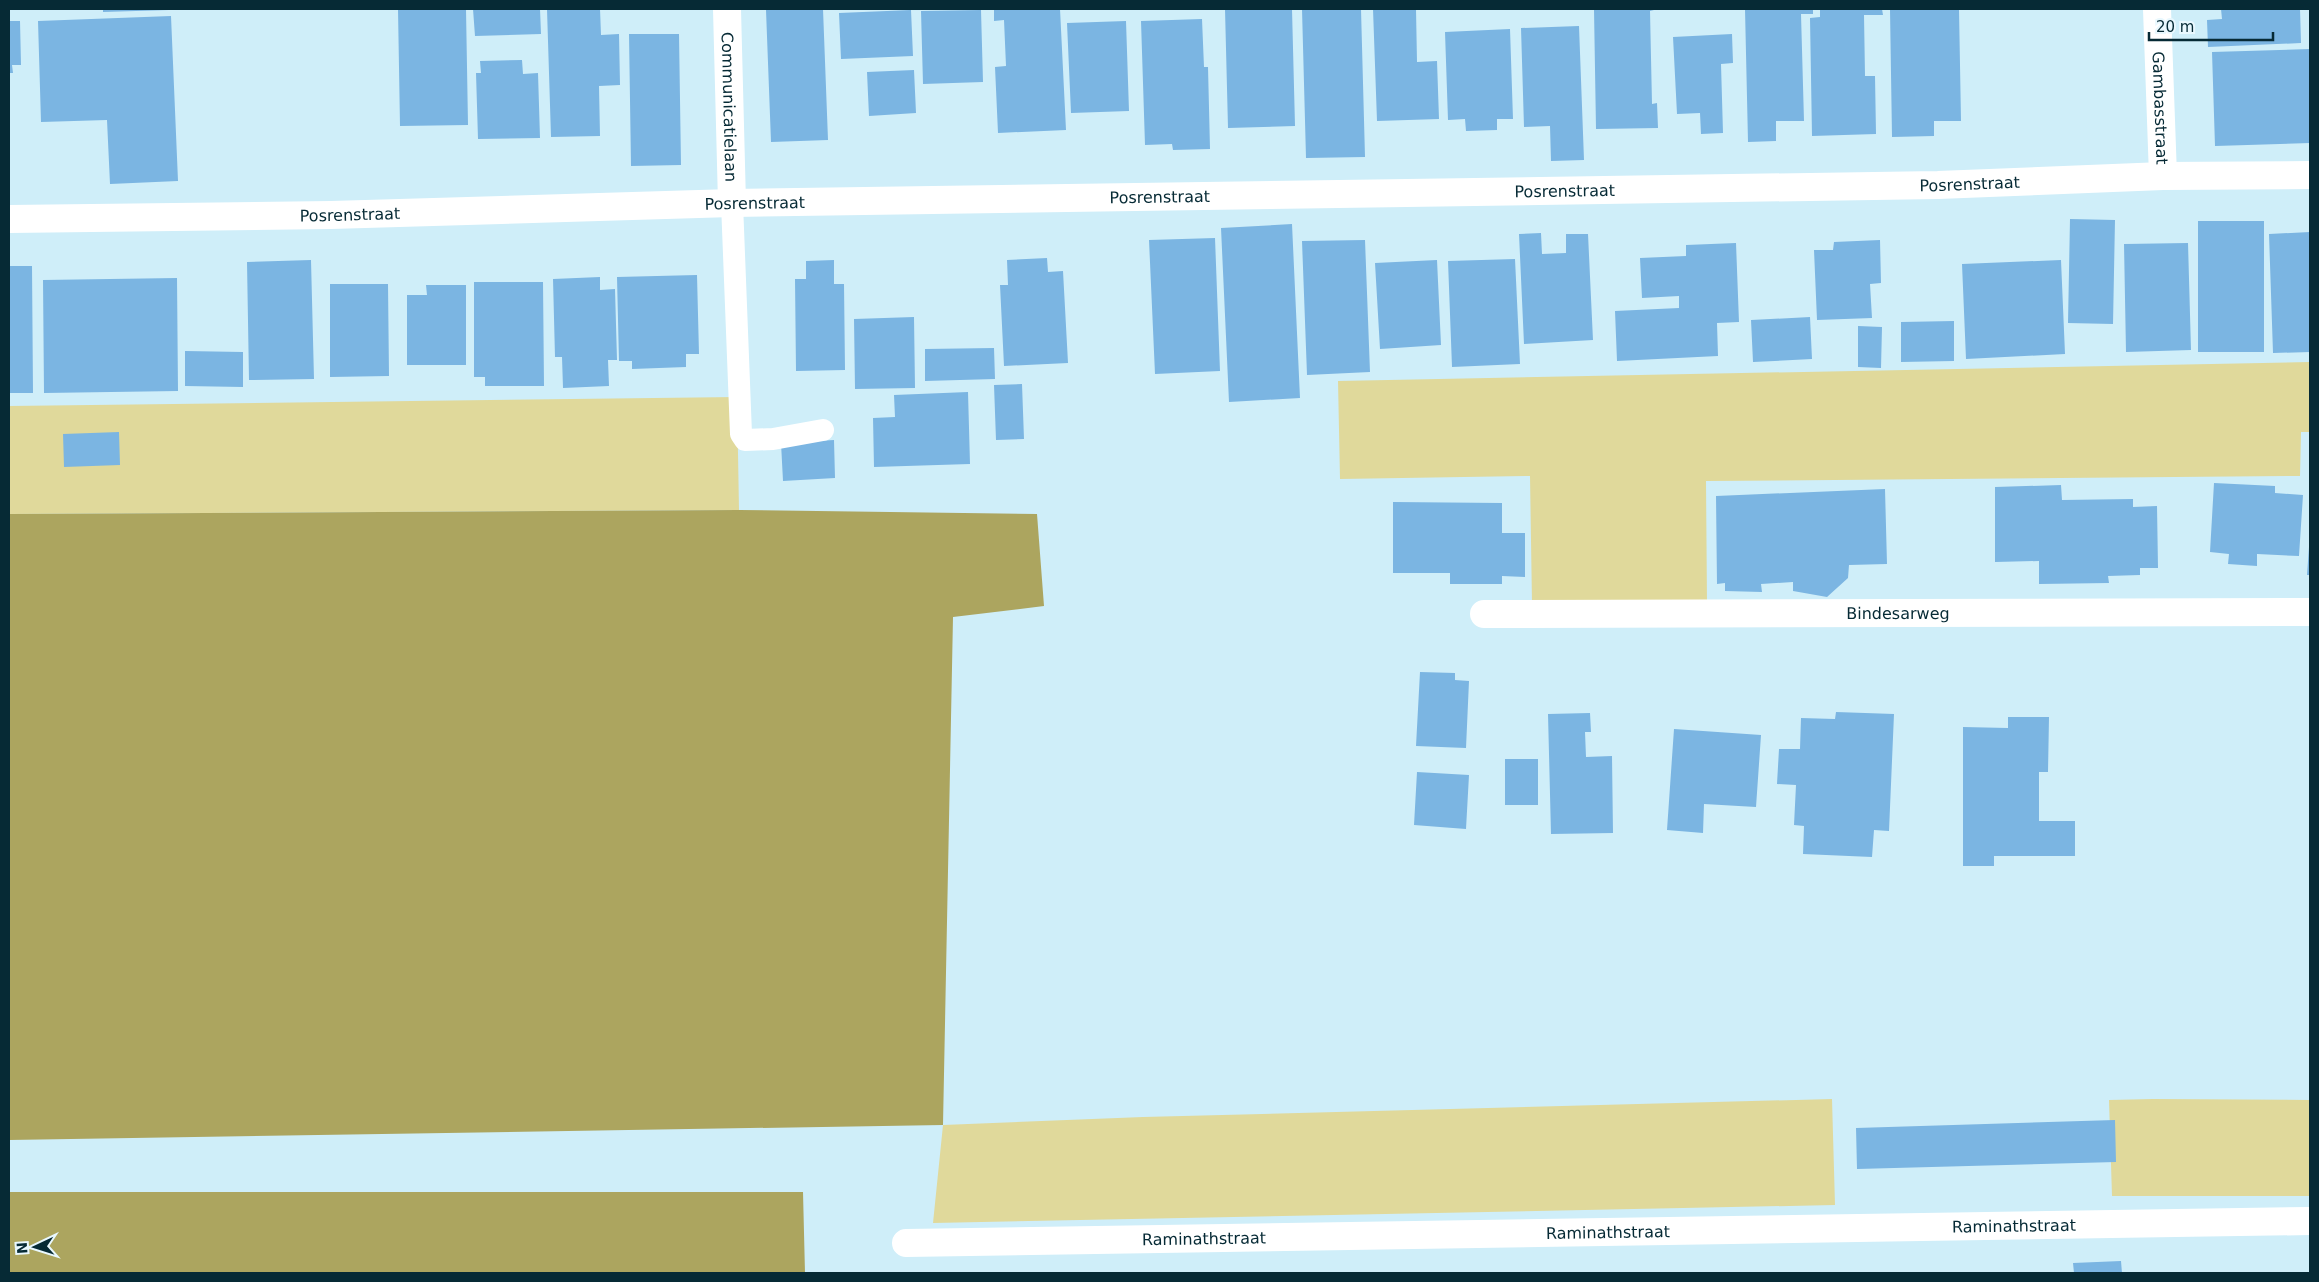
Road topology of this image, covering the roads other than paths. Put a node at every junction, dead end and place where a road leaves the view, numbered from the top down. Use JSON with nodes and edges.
{"nodes":[{"id":1,"x":727,"y":9,"type":"edge"},
{"id":2,"x":2157,"y":9,"type":"edge"},
{"id":3,"x":2310,"y":175,"type":"edge"},
{"id":4,"x":2163,"y":176,"type":"junction"},
{"id":5,"x":732,"y":203,"type":"junction"},
{"id":6,"x":9,"y":219,"type":"edge"},
{"id":7,"x":823,"y":430,"type":"dead end"},
{"id":8,"x":2310,"y":612,"type":"edge"},
{"id":9,"x":1484,"y":614,"type":"dead end"},
{"id":10,"x":2310,"y":1221,"type":"edge"},
{"id":11,"x":906,"y":1243,"type":"dead end"}],
"edges":[{"from":1,"to":5,"type":"street","name":"Communicatielaan"},
{"from":2,"to":4,"type":"street","name":"Gambasstraat"},
{"from":3,"to":4,"type":"street","name":"Posrenstraat"},
{"from":4,"to":5,"type":"street","name":"Posrenstraat"},
{"from":5,"to":6,"type":"street","name":"Posrenstraat"},
{"from":5,"to":7,"type":"lane"},
{"from":8,"to":9,"type":"street","name":"Bindesarweg"},
{"from":10,"to":11,"type":"street","name":"Raminathstraat"}]}
